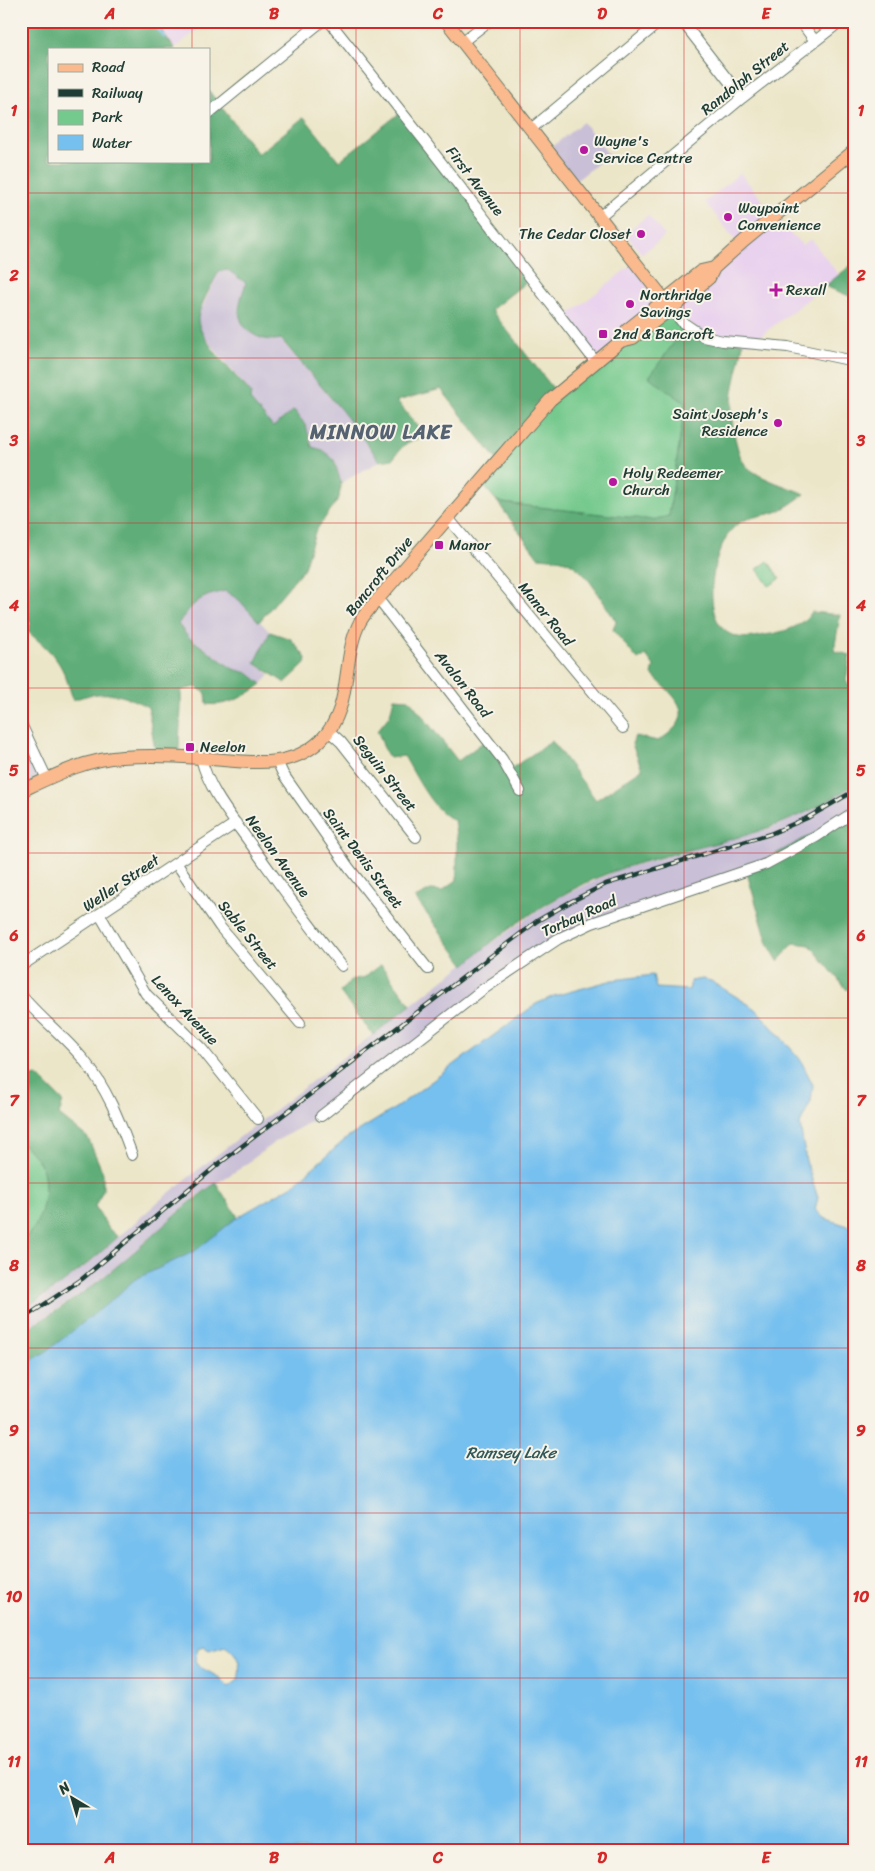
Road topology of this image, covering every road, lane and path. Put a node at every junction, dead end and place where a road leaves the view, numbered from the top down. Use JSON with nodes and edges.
{"nodes":[{"id":1,"x":322,"y":21,"type":"edge"},
{"id":2,"x":329,"y":21,"type":"edge"},
{"id":3,"x":446,"y":21,"type":"edge"},
{"id":4,"x":489,"y":21,"type":"edge"},
{"id":5,"x":661,"y":21,"type":"edge"},
{"id":6,"x":682,"y":21,"type":"edge"},
{"id":7,"x":800,"y":21,"type":"edge"},
{"id":8,"x":841,"y":21,"type":"edge"},
{"id":9,"x":815,"y":41,"type":"junction"},
{"id":10,"x":462,"y":42,"type":"junction"},
{"id":11,"x":742,"y":98,"type":"junction"},
{"id":12,"x":210,"y":112,"type":"edge"},
{"id":13,"x":531,"y":129,"type":"junction"},
{"id":14,"x":854,"y":151,"type":"edge"},
{"id":15,"x":599,"y":217,"type":"junction"},
{"id":16,"x":668,"y":304,"type":"junction"},
{"id":17,"x":595,"y":361,"type":"junction"},
{"id":18,"x":854,"y":361,"type":"edge"},
{"id":19,"x":448,"y":518,"type":"junction"},
{"id":20,"x":378,"y":599,"type":"junction"},
{"id":21,"x":21,"y":724,"type":"edge"},
{"id":22,"x":623,"y":728,"type":"dead end"},
{"id":23,"x":329,"y":731,"type":"junction"},
{"id":24,"x":201,"y":758,"type":"junction"},
{"id":25,"x":277,"y":761,"type":"junction"},
{"id":26,"x":47,"y":779,"type":"junction"},
{"id":27,"x":21,"y":791,"type":"edge"},
{"id":28,"x":520,"y":791,"type":"dead end"},
{"id":29,"x":854,"y":812,"type":"edge"},
{"id":30,"x":236,"y":823,"type":"junction"},
{"id":31,"x":416,"y":836,"type":"dead end"},
{"id":32,"x":177,"y":864,"type":"junction"},
{"id":33,"x":100,"y":915,"type":"junction"},
{"id":34,"x":21,"y":966,"type":"edge"},
{"id":35,"x":342,"y":966,"type":"dead end"},
{"id":36,"x":428,"y":969,"type":"dead end"},
{"id":37,"x":21,"y":995,"type":"edge"},
{"id":38,"x":300,"y":1023,"type":"dead end"},
{"id":39,"x":321,"y":1116,"type":"dead end"},
{"id":40,"x":258,"y":1119,"type":"dead end"},
{"id":41,"x":132,"y":1155,"type":"dead end"}],
"edges":[{"from":1,"to":12,"type":"street"},
{"from":2,"to":17,"type":"street","name":"First Avenue"},
{"from":3,"to":10,"type":"main road"},
{"from":4,"to":10,"type":"street"},
{"from":5,"to":13,"type":"street"},
{"from":6,"to":11,"type":"street"},
{"from":7,"to":9,"type":"street"},
{"from":8,"to":9,"type":"street","name":"Randolph Street"},
{"from":9,"to":11,"type":"street","name":"Randolph Street"},
{"from":10,"to":13,"type":"main road"},
{"from":11,"to":15,"type":"street","name":"Randolph Street"},
{"from":13,"to":15,"type":"main road"},
{"from":14,"to":16,"type":"main road","name":"Bancroft Drive"},
{"from":15,"to":16,"type":"main road"},
{"from":16,"to":17,"type":"main road","name":"Bancroft Drive"},
{"from":16,"to":18,"type":"street"},
{"from":17,"to":19,"type":"main road","name":"Bancroft Drive"},
{"from":19,"to":20,"type":"main road","name":"Bancroft Drive"},
{"from":19,"to":22,"type":"street","name":"Manor Road"},
{"from":20,"to":23,"type":"main road","name":"Bancroft Drive"},
{"from":20,"to":28,"type":"street","name":"Avalon Road"},
{"from":21,"to":26,"type":"street"},
{"from":23,"to":25,"type":"main road","name":"Bancroft Drive"},
{"from":23,"to":31,"type":"street","name":"Seguin Street"},
{"from":24,"to":25,"type":"main road","name":"Bancroft Drive"},
{"from":24,"to":26,"type":"main road","name":"Bancroft Drive"},
{"from":24,"to":30,"type":"street","name":"Neelon Avenue"},
{"from":25,"to":36,"type":"street","name":"Saint Denis Street"},
{"from":26,"to":27,"type":"main road","name":"Bancroft Drive"},
{"from":29,"to":39,"type":"street","name":"Torbay Road"},
{"from":30,"to":32,"type":"street","name":"Weller Street"},
{"from":30,"to":35,"type":"street","name":"Neelon Avenue"},
{"from":32,"to":33,"type":"street","name":"Weller Street"},
{"from":32,"to":38,"type":"street","name":"Sable Street"},
{"from":33,"to":34,"type":"street","name":"Weller Street"},
{"from":33,"to":40,"type":"street","name":"Lenox Avenue"},
{"from":37,"to":41,"type":"street"}]}
